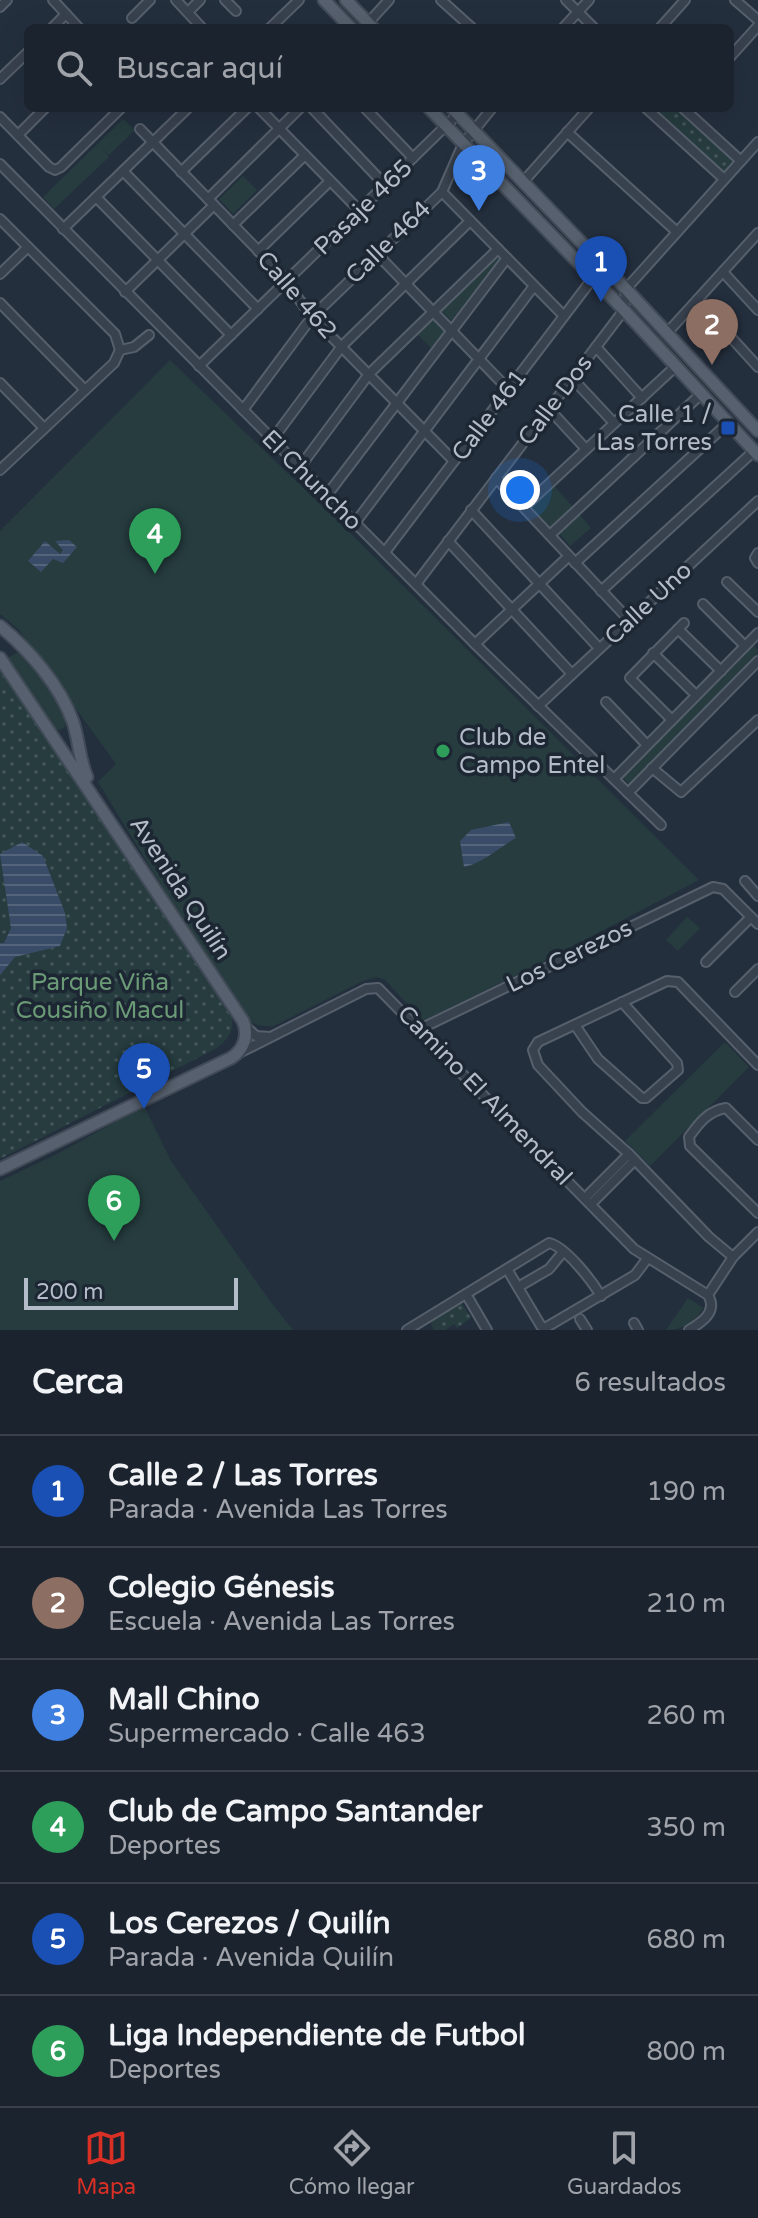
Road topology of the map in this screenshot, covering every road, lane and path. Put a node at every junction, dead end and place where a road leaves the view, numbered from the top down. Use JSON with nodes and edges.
{"nodes":[{"id":1,"x":7,"y":0,"type":"edge"},
{"id":2,"x":53,"y":0,"type":"edge"},
{"id":3,"x":150,"y":0,"type":"edge"},
{"id":4,"x":176,"y":0,"type":"edge"},
{"id":5,"x":200,"y":0,"type":"edge"},
{"id":6,"x":225,"y":0,"type":"edge"},
{"id":7,"x":299,"y":0,"type":"edge"},
{"id":8,"x":324,"y":0,"type":"edge"},
{"id":9,"x":346,"y":0,"type":"edge"},
{"id":10,"x":389,"y":0,"type":"edge"},
{"id":11,"x":441,"y":0,"type":"edge"},
{"id":12,"x":566,"y":0,"type":"edge"},
{"id":13,"x":589,"y":0,"type":"edge"},
{"id":14,"x":685,"y":0,"type":"edge"},
{"id":15,"x":735,"y":0,"type":"edge"},
{"id":16,"x":0,"y":7,"type":"edge"},
{"id":17,"x":236,"y":11,"type":"dead end"},
{"id":18,"x":188,"y":12,"type":"junction"},
{"id":19,"x":578,"y":12,"type":"junction"},
{"id":20,"x":66,"y":14,"type":"junction"},
{"id":21,"x":132,"y":18,"type":"dead end"},
{"id":22,"x":279,"y":19,"type":"junction"},
{"id":23,"x":758,"y":23,"type":"edge"},
{"id":24,"x":56,"y":24,"type":"edge"},
{"id":25,"x":75,"y":24,"type":"edge"},
{"id":26,"x":198,"y":24,"type":"edge"},
{"id":27,"x":274,"y":24,"type":"edge"},
{"id":28,"x":284,"y":24,"type":"edge"},
{"id":29,"x":347,"y":24,"type":"edge"},
{"id":30,"x":370,"y":24,"type":"edge"},
{"id":31,"x":372,"y":24,"type":"edge"},
{"id":32,"x":468,"y":24,"type":"edge"},
{"id":33,"x":567,"y":24,"type":"edge"},
{"id":34,"x":590,"y":24,"type":"edge"},
{"id":35,"x":664,"y":24,"type":"edge"},
{"id":36,"x":734,"y":52,"type":"edge"},
{"id":37,"x":24,"y":56,"type":"edge"},
{"id":38,"x":0,"y":79,"type":"edge"},
{"id":39,"x":41,"y":112,"type":"edge"},
{"id":40,"x":117,"y":112,"type":"edge"},
{"id":41,"x":184,"y":112,"type":"edge"},
{"id":42,"x":243,"y":112,"type":"edge"},
{"id":43,"x":263,"y":112,"type":"edge"},
{"id":44,"x":296,"y":112,"type":"edge"},
{"id":45,"x":316,"y":112,"type":"edge"},
{"id":46,"x":369,"y":112,"type":"edge"},
{"id":47,"x":433,"y":112,"type":"edge"},
{"id":48,"x":454,"y":112,"type":"edge"},
{"id":49,"x":456,"y":112,"type":"edge"},
{"id":50,"x":489,"y":112,"type":"edge"},
{"id":51,"x":585,"y":112,"type":"edge"},
{"id":52,"x":650,"y":112,"type":"edge"},
{"id":53,"x":687,"y":112,"type":"edge"},
{"id":54,"x":0,"y":117,"type":"edge"},
{"id":55,"x":446,"y":126,"type":"junction"},
{"id":56,"x":140,"y":129,"type":"dead end"},
{"id":57,"x":279,"y":129,"type":"junction"},
{"id":58,"x":473,"y":130,"type":"junction"},
{"id":59,"x":567,"y":132,"type":"junction"},
{"id":60,"x":18,"y":135,"type":"junction"},
{"id":61,"x":153,"y":142,"type":"junction"},
{"id":62,"x":758,"y":142,"type":"edge"},
{"id":63,"x":463,"y":144,"type":"junction"},
{"id":64,"x":305,"y":155,"type":"junction"},
{"id":65,"x":413,"y":158,"type":"junction"},
{"id":66,"x":741,"y":161,"type":"junction"},
{"id":67,"x":0,"y":164,"type":"edge"},
{"id":68,"x":123,"y":171,"type":"junction"},
{"id":69,"x":181,"y":172,"type":"junction"},
{"id":70,"x":724,"y":179,"type":"junction"},
{"id":71,"x":330,"y":181,"type":"junction"},
{"id":72,"x":523,"y":182,"type":"junction"},
{"id":73,"x":385,"y":185,"type":"junction"},
{"id":74,"x":442,"y":192,"type":"junction"},
{"id":75,"x":96,"y":197,"type":"junction"},
{"id":76,"x":211,"y":202,"type":"junction"},
{"id":77,"x":359,"y":210,"type":"junction"},
{"id":78,"x":470,"y":221,"type":"junction"},
{"id":79,"x":1,"y":223,"type":"edge"},
{"id":80,"x":233,"y":225,"type":"junction"},
{"id":81,"x":63,"y":229,"type":"junction"},
{"id":82,"x":677,"y":232,"type":"junction"},
{"id":83,"x":185,"y":233,"type":"junction"},
{"id":84,"x":758,"y":233,"type":"edge"},
{"id":85,"x":28,"y":247,"type":"junction"},
{"id":86,"x":498,"y":249,"type":"junction"},
{"id":87,"x":258,"y":251,"type":"junction"},
{"id":88,"x":377,"y":254,"type":"junction"},
{"id":89,"x":507,"y":258,"type":"junction"},
{"id":90,"x":157,"y":260,"type":"junction"},
{"id":91,"x":723,"y":272,"type":"junction"},
{"id":92,"x":0,"y":274,"type":"edge"},
{"id":93,"x":593,"y":278,"type":"junction"},
{"id":94,"x":285,"y":282,"type":"junction"},
{"id":95,"x":406,"y":284,"type":"junction"},
{"id":96,"x":534,"y":286,"type":"junction"},
{"id":97,"x":626,"y":289,"type":"junction"},
{"id":98,"x":125,"y":292,"type":"junction"},
{"id":99,"x":697,"y":300,"type":"junction"},
{"id":100,"x":0,"y":303,"type":"edge"},
{"id":101,"x":258,"y":309,"type":"junction"},
{"id":102,"x":624,"y":310,"type":"junction"},
{"id":103,"x":758,"y":310,"type":"edge"},
{"id":104,"x":433,"y":312,"type":"junction"},
{"id":105,"x":564,"y":316,"type":"junction"},
{"id":106,"x":312,"y":317,"type":"junction"},
{"id":107,"x":452,"y":331,"type":"junction"},
{"id":108,"x":667,"y":333,"type":"junction"},
{"id":109,"x":149,"y":335,"type":"dead end"},
{"id":110,"x":231,"y":335,"type":"junction"},
{"id":111,"x":342,"y":346,"type":"junction"},
{"id":112,"x":596,"y":347,"type":"junction"},
{"id":113,"x":120,"y":350,"type":"junction"},
{"id":114,"x":479,"y":358,"type":"junction"},
{"id":115,"x":199,"y":366,"type":"junction"},
{"id":116,"x":676,"y":366,"type":"junction"},
{"id":117,"x":758,"y":367,"type":"edge"},
{"id":118,"x":369,"y":374,"type":"junction"},
{"id":119,"x":572,"y":378,"type":"junction"},
{"id":120,"x":0,"y":383,"type":"edge"},
{"id":121,"x":508,"y":389,"type":"junction"},
{"id":122,"x":85,"y":390,"type":"junction"},
{"id":123,"x":701,"y":394,"type":"junction"},
{"id":124,"x":642,"y":398,"type":"junction"},
{"id":125,"x":397,"y":403,"type":"junction"},
{"id":126,"x":549,"y":409,"type":"junction"},
{"id":127,"x":243,"y":410,"type":"junction"},
{"id":128,"x":614,"y":423,"type":"junction"},
{"id":129,"x":728,"y":423,"type":"junction"},
{"id":130,"x":44,"y":428,"type":"junction"},
{"id":131,"x":424,"y":431,"type":"junction"},
{"id":132,"x":758,"y":431,"type":"edge"},
{"id":133,"x":272,"y":440,"type":"junction"},
{"id":134,"x":586,"y":449,"type":"junction"},
{"id":135,"x":756,"y":453,"type":"edge"},
{"id":136,"x":454,"y":461,"type":"junction"},
{"id":137,"x":1,"y":466,"type":"edge"},
{"id":138,"x":300,"y":467,"type":"junction"},
{"id":139,"x":496,"y":478,"type":"junction"},
{"id":140,"x":327,"y":495,"type":"junction"},
{"id":141,"x":758,"y":501,"type":"edge"},
{"id":142,"x":524,"y":507,"type":"junction"},
{"id":143,"x":471,"y":510,"type":"junction"},
{"id":144,"x":355,"y":523,"type":"junction"},
{"id":145,"x":550,"y":535,"type":"junction"},
{"id":146,"x":448,"y":541,"type":"junction"},
{"id":147,"x":385,"y":552,"type":"junction"},
{"id":148,"x":572,"y":559,"type":"junction"},
{"id":149,"x":727,"y":582,"type":"dead end"},
{"id":150,"x":416,"y":584,"type":"junction"},
{"id":151,"x":539,"y":584,"type":"junction"},
{"id":152,"x":601,"y":591,"type":"junction"},
{"id":153,"x":703,"y":604,"type":"dead end"},
{"id":154,"x":512,"y":609,"type":"junction"},
{"id":155,"x":758,"y":612,"type":"edge"},
{"id":156,"x":629,"y":620,"type":"junction"},
{"id":157,"x":0,"y":626,"type":"edge"},
{"id":158,"x":756,"y":638,"type":"edge"},
{"id":159,"x":475,"y":644,"type":"junction"},
{"id":160,"x":745,"y":646,"type":"junction"},
{"id":161,"x":599,"y":648,"type":"junction"},
{"id":162,"x":25,"y":649,"type":"junction"},
{"id":163,"x":653,"y":653,"type":"junction"},
{"id":164,"x":2,"y":660,"type":"edge"},
{"id":165,"x":758,"y":661,"type":"edge"},
{"id":166,"x":721,"y":671,"type":"junction"},
{"id":167,"x":572,"y":674,"type":"junction"},
{"id":168,"x":696,"y":695,"type":"junction"},
{"id":169,"x":606,"y":702,"type":"dead end"},
{"id":170,"x":538,"y":706,"type":"junction"},
{"id":171,"x":72,"y":719,"type":"junction"},
{"id":172,"x":672,"y":720,"type":"junction"},
{"id":173,"x":758,"y":720,"type":"edge"},
{"id":174,"x":49,"y":728,"type":"junction"},
{"id":175,"x":647,"y":745,"type":"junction"},
{"id":176,"x":652,"y":768,"type":"junction"},
{"id":177,"x":614,"y":779,"type":"junction"},
{"id":178,"x":92,"y":792,"type":"junction"},
{"id":179,"x":628,"y":793,"type":"junction"},
{"id":180,"x":661,"y":825,"type":"dead end"},
{"id":181,"x":745,"y":881,"type":"dead end"},
{"id":182,"x":758,"y":896,"type":"edge"},
{"id":183,"x":751,"y":917,"type":"junction"},
{"id":184,"x":758,"y":924,"type":"edge"},
{"id":185,"x":706,"y":962,"type":"dead end"},
{"id":186,"x":758,"y":969,"type":"edge"},
{"id":187,"x":735,"y":992,"type":"dead end"},
{"id":188,"x":622,"y":1002,"type":"junction"},
{"id":189,"x":575,"y":1025,"type":"junction"},
{"id":190,"x":420,"y":1029,"type":"junction"},
{"id":191,"x":243,"y":1033,"type":"junction"},
{"id":192,"x":270,"y":1037,"type":"junction"},
{"id":193,"x":258,"y":1043,"type":"junction"},
{"id":194,"x":236,"y":1054,"type":"junction"},
{"id":195,"x":219,"y":1063,"type":"junction"},
{"id":196,"x":758,"y":1065,"type":"edge"},
{"id":197,"x":758,"y":1140,"type":"edge"},
{"id":198,"x":632,"y":1157,"type":"junction"},
{"id":199,"x":0,"y":1169,"type":"edge"},
{"id":200,"x":588,"y":1201,"type":"junction"},
{"id":201,"x":758,"y":1213,"type":"edge"},
{"id":202,"x":758,"y":1232,"type":"edge"},
{"id":203,"x":563,"y":1252,"type":"junction"},
{"id":204,"x":733,"y":1257,"type":"junction"},
{"id":205,"x":647,"y":1259,"type":"junction"},
{"id":206,"x":507,"y":1269,"type":"junction"},
{"id":207,"x":518,"y":1287,"type":"junction"},
{"id":208,"x":466,"y":1294,"type":"junction"},
{"id":209,"x":601,"y":1296,"type":"junction"},
{"id":210,"x":710,"y":1299,"type":"junction"},
{"id":211,"x":580,"y":1319,"type":"dead end"},
{"id":212,"x":425,"y":1320,"type":"junction"},
{"id":213,"x":542,"y":1328,"type":"edge"},
{"id":214,"x":407,"y":1330,"type":"edge"},
{"id":215,"x":431,"y":1330,"type":"edge"},
{"id":216,"x":487,"y":1330,"type":"edge"},
{"id":217,"x":587,"y":1330,"type":"edge"},
{"id":218,"x":689,"y":1330,"type":"edge"}],
"edges":[{"from":1,"to":16,"type":"street"},
{"from":2,"to":20,"type":"street"},
{"from":3,"to":21,"type":"street"},
{"from":4,"to":18,"type":"street"},
{"from":5,"to":18,"type":"street"},
{"from":6,"to":17,"type":"street"},
{"from":7,"to":22,"type":"street"},
{"from":8,"to":29,"type":"main road"},
{"from":9,"to":30,"type":"main road"},
{"from":10,"to":31,"type":"street"},
{"from":11,"to":32,"type":"street"},
{"from":12,"to":19,"type":"street"},
{"from":13,"to":19,"type":"street"},
{"from":14,"to":35,"type":"street"},
{"from":15,"to":23,"type":"street"},
{"from":18,"to":26,"type":"street"},
{"from":19,"to":33,"type":"street"},
{"from":19,"to":34,"type":"street"},
{"from":20,"to":24,"type":"street"},
{"from":20,"to":25,"type":"street"},
{"from":22,"to":27,"type":"street"},
{"from":22,"to":28,"type":"street"},
{"from":23,"to":36,"type":"street"},
{"from":37,"to":38,"type":"street"},
{"from":39,"to":60,"type":"street"},
{"from":40,"to":60,"type":"street"},
{"from":41,"to":61,"type":"street"},
{"from":42,"to":69,"type":"street"},
{"from":43,"to":57,"type":"street"},
{"from":44,"to":57,"type":"street"},
{"from":45,"to":73,"type":"street"},
{"from":46,"to":65,"type":"street"},
{"from":47,"to":55,"type":"main road"},
{"from":48,"to":55,"type":"street","name":"Pasaje 465"},
{"from":49,"to":58,"type":"main road"},
{"from":50,"to":58,"type":"street","name":"Calle 464"},
{"from":51,"to":59,"type":"street"},
{"from":52,"to":70,"type":"street"},
{"from":53,"to":66,"type":"street"},
{"from":54,"to":60,"type":"street"},
{"from":55,"to":63,"type":"main road"},
{"from":55,"to":65,"type":"street","name":"Pasaje 465"},
{"from":56,"to":61,"type":"street","name":"Calle 462"},
{"from":57,"to":64,"type":"street"},
{"from":57,"to":76,"type":"street"},
{"from":58,"to":63,"type":"street","name":"Calle 464"},
{"from":58,"to":72,"type":"main road"},
{"from":59,"to":72,"type":"street"},
{"from":59,"to":82,"type":"street"},
{"from":61,"to":68,"type":"street"},
{"from":61,"to":69,"type":"street","name":"Calle 462"},
{"from":62,"to":66,"type":"street"},
{"from":63,"to":74,"type":"street","name":"Calle 464"},
{"from":63,"to":93,"type":"main road"},
{"from":64,"to":71,"type":"street"},
{"from":64,"to":80,"type":"street"},
{"from":65,"to":73,"type":"street","name":"Pasaje 465"},
{"from":66,"to":70,"type":"street"},
{"from":67,"to":81,"type":"street","name":"El Chuncho"},
{"from":68,"to":75,"type":"street"},
{"from":68,"to":83,"type":"street"},
{"from":69,"to":76,"type":"street","name":"Calle 462"},
{"from":70,"to":82,"type":"street"},
{"from":71,"to":77,"type":"street"},
{"from":71,"to":87,"type":"street"},
{"from":72,"to":97,"type":"main road"},
{"from":73,"to":77,"type":"street","name":"Pasaje 465"},
{"from":74,"to":78,"type":"street"},
{"from":74,"to":88,"type":"street","name":"Calle 464"},
{"from":75,"to":81,"type":"street"},
{"from":75,"to":90,"type":"street"},
{"from":76,"to":80,"type":"street","name":"Calle 462"},
{"from":76,"to":83,"type":"street"},
{"from":77,"to":94,"type":"street","name":"Pasaje 465"},
{"from":78,"to":86,"type":"street"},
{"from":78,"to":95,"type":"street"},
{"from":79,"to":85,"type":"street"},
{"from":80,"to":87,"type":"street","name":"Calle 462"},
{"from":81,"to":98,"type":"street","name":"El Chuncho"},
{"from":82,"to":97,"type":"street"},
{"from":83,"to":90,"type":"street"},
{"from":83,"to":101,"type":"street"},
{"from":84,"to":91,"type":"street"},
{"from":85,"to":92,"type":"street"},
{"from":85,"to":113,"type":"street"},
{"from":86,"to":89,"type":"street"},
{"from":86,"to":104,"type":"street"},
{"from":87,"to":94,"type":"street","name":"Calle 462"},
{"from":88,"to":95,"type":"street"},
{"from":88,"to":106,"type":"street","name":"Calle 464"},
{"from":89,"to":96,"type":"street"},
{"from":89,"to":107,"type":"street"},
{"from":90,"to":98,"type":"street"},
{"from":90,"to":110,"type":"street"},
{"from":91,"to":99,"type":"street"},
{"from":91,"to":103,"type":"street"},
{"from":93,"to":102,"type":"main road"},
{"from":93,"to":105,"type":"street","name":"Calle 461"},
{"from":94,"to":101,"type":"street","name":"Pasaje 465"},
{"from":94,"to":106,"type":"street","name":"Calle 462"},
{"from":95,"to":104,"type":"street"},
{"from":95,"to":111,"type":"street"},
{"from":96,"to":105,"type":"street"},
{"from":96,"to":114,"type":"street"},
{"from":97,"to":102,"type":"street"},
{"from":97,"to":108,"type":"main road"},
{"from":98,"to":115,"type":"street","name":"El Chuncho"},
{"from":99,"to":108,"type":"street"},
{"from":99,"to":117,"type":"street"},
{"from":100,"to":122,"type":"street"},
{"from":101,"to":110,"type":"street","name":"Pasaje 465"},
{"from":102,"to":112,"type":"street","name":"Calle Dos"},
{"from":102,"to":116,"type":"main road"},
{"from":104,"to":107,"type":"street"},
{"from":104,"to":118,"type":"street"},
{"from":105,"to":121,"type":"street","name":"Calle 461"},
{"from":106,"to":111,"type":"street","name":"Calle 462"},
{"from":106,"to":127,"type":"street","name":"Calle 464"},
{"from":107,"to":114,"type":"street"},
{"from":107,"to":125,"type":"street"},
{"from":108,"to":132,"type":"main road"},
{"from":109,"to":113,"type":"street"},
{"from":110,"to":115,"type":"street","name":"Pasaje 465"},
{"from":111,"to":118,"type":"street","name":"Calle 462"},
{"from":111,"to":133,"type":"street"},
{"from":112,"to":119,"type":"street","name":"Calle Dos"},
{"from":112,"to":124,"type":"street"},
{"from":113,"to":122,"type":"street"},
{"from":114,"to":121,"type":"street"},
{"from":114,"to":131,"type":"street"},
{"from":115,"to":127,"type":"street","name":"El Chuncho"},
{"from":116,"to":123,"type":"main road"},
{"from":116,"to":124,"type":"street"},
{"from":118,"to":125,"type":"street","name":"Calle 462"},
{"from":118,"to":138,"type":"street"},
{"from":119,"to":126,"type":"street","name":"Calle Dos"},
{"from":119,"to":128,"type":"street"},
{"from":120,"to":130,"type":"street"},
{"from":121,"to":136,"type":"street","name":"Calle 461"},
{"from":122,"to":130,"type":"street"},
{"from":123,"to":129,"type":"main road"},
{"from":123,"to":145,"type":"street"},
{"from":124,"to":128,"type":"street"},
{"from":125,"to":131,"type":"street","name":"Calle 462"},
{"from":125,"to":140,"type":"street"},
{"from":126,"to":134,"type":"street"},
{"from":126,"to":139,"type":"street","name":"Calle Dos"},
{"from":127,"to":133,"type":"street","name":"El Chuncho"},
{"from":128,"to":134,"type":"street"},
{"from":129,"to":135,"type":"main road"},
{"from":129,"to":148,"type":"street"},
{"from":130,"to":137,"type":"street"},
{"from":131,"to":136,"type":"street","name":"Calle 462"},
{"from":131,"to":144,"type":"street"},
{"from":133,"to":138,"type":"street","name":"El Chuncho"},
{"from":134,"to":142,"type":"street"},
{"from":135,"to":152,"type":"street"},
{"from":136,"to":147,"type":"street","name":"Calle 461"},
{"from":138,"to":140,"type":"street","name":"El Chuncho"},
{"from":139,"to":142,"type":"street"},
{"from":139,"to":143,"type":"street","name":"Calle Dos"},
{"from":140,"to":144,"type":"street","name":"El Chuncho"},
{"from":141,"to":156,"type":"street","name":"Calle Uno"},
{"from":142,"to":145,"type":"street"},
{"from":143,"to":146,"type":"street","name":"Calle Dos"},
{"from":143,"to":151,"type":"street"},
{"from":144,"to":147,"type":"street","name":"El Chuncho"},
{"from":145,"to":148,"type":"street"},
{"from":146,"to":150,"type":"street","name":"Calle Dos"},
{"from":146,"to":154,"type":"street"},
{"from":147,"to":150,"type":"street","name":"El Chuncho"},
{"from":148,"to":151,"type":"street"},
{"from":148,"to":152,"type":"street"},
{"from":149,"to":155,"type":"street"},
{"from":150,"to":159,"type":"street","name":"El Chuncho"},
{"from":151,"to":154,"type":"street"},
{"from":151,"to":161,"type":"street"},
{"from":152,"to":156,"type":"street"},
{"from":153,"to":160,"type":"street"},
{"from":154,"to":159,"type":"street"},
{"from":154,"to":167,"type":"street"},
{"from":156,"to":161,"type":"street","name":"Calle Uno"},
{"from":157,"to":162,"type":"main road","name":"Avenida Quilín"},
{"from":158,"to":160,"type":"street"},
{"from":159,"to":170,"type":"street","name":"El Chuncho"},
{"from":160,"to":166,"type":"street"},
{"from":161,"to":167,"type":"street","name":"Calle Uno"},
{"from":162,"to":164,"type":"main road"},
{"from":162,"to":171,"type":"main road","name":"Avenida Quilín"},
{"from":163,"to":166,"type":"street"},
{"from":163,"to":168,"type":"street"},
{"from":163,"to":172,"type":"street"},
{"from":164,"to":174,"type":"main road","name":"Avenida Quilín"},
{"from":165,"to":176,"type":"street"},
{"from":166,"to":168,"type":"street"},
{"from":167,"to":170,"type":"street","name":"Calle Uno"},
{"from":168,"to":172,"type":"street"},
{"from":169,"to":175,"type":"street"},
{"from":170,"to":177,"type":"street","name":"El Chuncho"},
{"from":171,"to":174,"type":"main road"},
{"from":171,"to":178,"type":"main road","name":"Avenida Quilín"},
{"from":172,"to":175,"type":"street"},
{"from":173,"to":176,"type":"street"},
{"from":174,"to":178,"type":"main road","name":"Avenida Quilín"},
{"from":175,"to":177,"type":"street"},
{"from":176,"to":179,"type":"street"},
{"from":177,"to":179,"type":"street","name":"El Chuncho"},
{"from":178,"to":191,"type":"main road","name":"Avenida Quilín"},
{"from":179,"to":180,"type":"street","name":"El Chuncho"},
{"from":181,"to":182,"type":"street"},
{"from":183,"to":184,"type":"street"},
{"from":183,"to":185,"type":"street"},
{"from":183,"to":190,"type":"street","name":"Los Cerezos"},
{"from":186,"to":187,"type":"street"},
{"from":188,"to":189,"type":"street"},
{"from":188,"to":189,"type":"street"},
{"from":188,"to":196,"type":"street"},
{"from":189,"to":198,"type":"street"},
{"from":190,"to":192,"type":"street","name":"Camino El Almendral"},
{"from":190,"to":200,"type":"street","name":"Camino El Almendral"},
{"from":191,"to":192,"type":"street"},
{"from":191,"to":193,"type":"main road"},
{"from":191,"to":194,"type":"main road"},
{"from":191,"to":195,"type":"main road"},
{"from":192,"to":193,"type":"street","name":"Camino El Almendral"},
{"from":193,"to":194,"type":"street","name":"Camino El Almendral"},
{"from":194,"to":195,"type":"main road"},
{"from":195,"to":199,"type":"main road"},
{"from":197,"to":201,"type":"street"},
{"from":198,"to":200,"type":"street"},
{"from":198,"to":204,"type":"street"},
{"from":200,"to":205,"type":"street","name":"Camino El Almendral"},
{"from":202,"to":204,"type":"street"},
{"from":203,"to":206,"type":"street"},
{"from":203,"to":207,"type":"street"},
{"from":203,"to":209,"type":"street"},
{"from":204,"to":210,"type":"street"},
{"from":205,"to":209,"type":"street"},
{"from":205,"to":210,"type":"street","name":"Camino El Almendral"},
{"from":206,"to":207,"type":"street"},
{"from":206,"to":208,"type":"street"},
{"from":207,"to":213,"type":"street"},
{"from":208,"to":212,"type":"street"},
{"from":208,"to":216,"type":"street"},
{"from":209,"to":213,"type":"street"},
{"from":210,"to":218,"type":"street"},
{"from":211,"to":217,"type":"street"},
{"from":212,"to":214,"type":"street"},
{"from":212,"to":215,"type":"street"}]}
